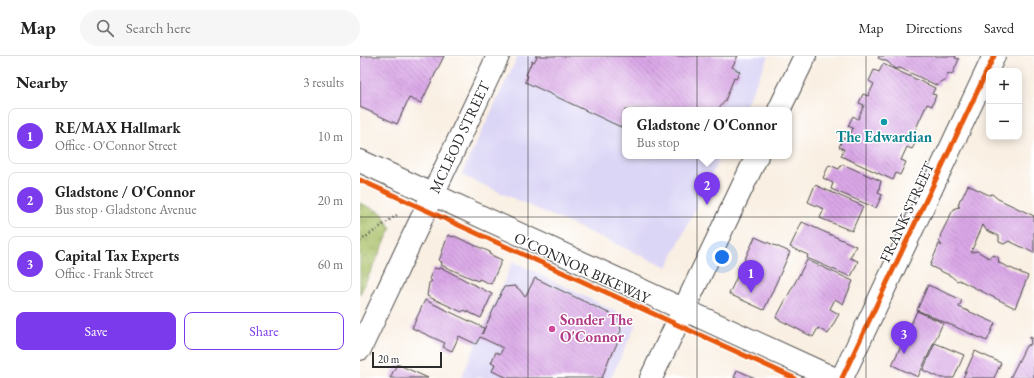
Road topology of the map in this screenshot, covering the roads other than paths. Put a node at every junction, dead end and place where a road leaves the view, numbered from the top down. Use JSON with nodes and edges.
{"nodes":[{"id":1,"x":498,"y":56,"type":"edge"},
{"id":2,"x":805,"y":56,"type":"edge"},
{"id":3,"x":994,"y":56,"type":"edge"},
{"id":4,"x":780,"y":107,"type":"edge"},
{"id":5,"x":756,"y":159,"type":"edge"},
{"id":6,"x":360,"y":161,"type":"edge"},
{"id":7,"x":433,"y":195,"type":"junction"},
{"id":8,"x":684,"y":310,"type":"junction"},
{"id":9,"x":360,"y":349,"type":"edge"},
{"id":10,"x":651,"y":378,"type":"edge"},
{"id":11,"x":833,"y":378,"type":"edge"},
{"id":12,"x":842,"y":378,"type":"edge"}],
"edges":[{"from":1,"to":7,"type":"main road","name":"MCLEOD STREET"},
{"from":2,"to":4,"type":"main road"},
{"from":3,"to":12,"type":"main road","name":"FRANK STREET"},
{"from":5,"to":8,"type":"main road"},
{"from":6,"to":7,"type":"main road"},
{"from":7,"to":8,"type":"main road"},
{"from":7,"to":9,"type":"main road","name":"MCLEOD STREET"},
{"from":8,"to":10,"type":"main road"},
{"from":8,"to":11,"type":"main road"}]}
